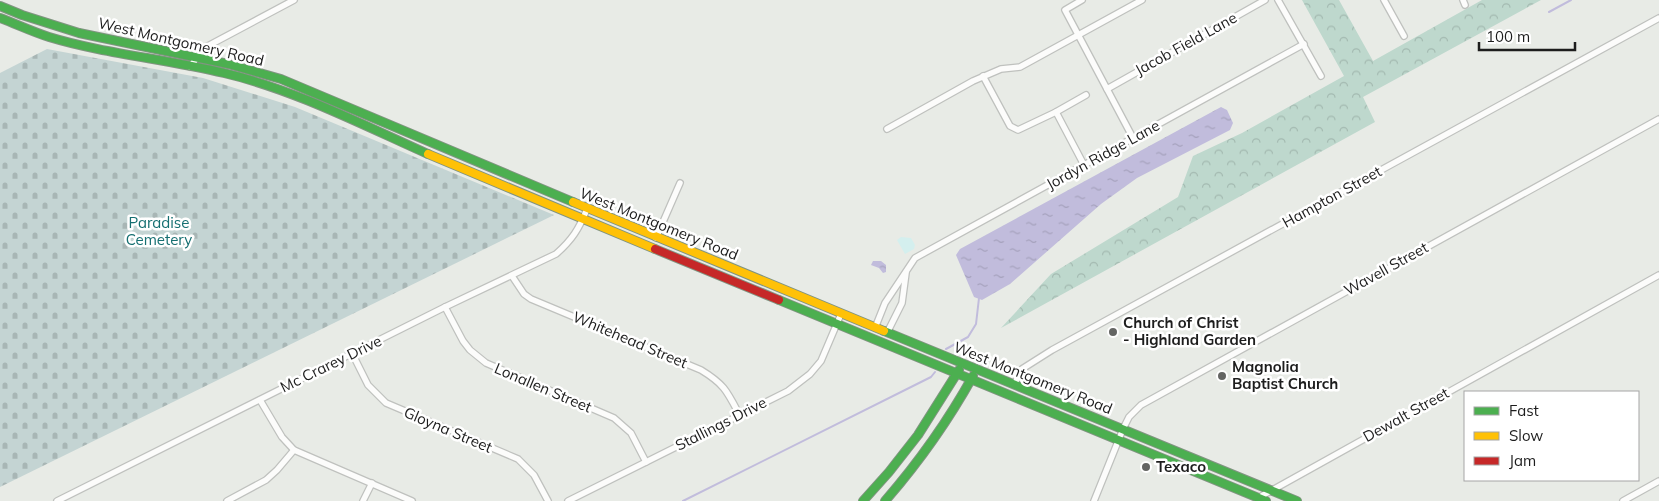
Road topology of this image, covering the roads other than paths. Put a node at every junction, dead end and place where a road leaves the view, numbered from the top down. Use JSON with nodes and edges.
{"nodes":[{"id":1,"x":294,"y":0,"type":"edge"},
{"id":2,"x":1082,"y":0,"type":"edge"},
{"id":3,"x":1142,"y":0,"type":"edge"},
{"id":4,"x":1265,"y":0,"type":"edge"},
{"id":5,"x":1278,"y":0,"type":"edge"},
{"id":6,"x":1384,"y":0,"type":"edge"},
{"id":7,"x":0,"y":6,"type":"edge"},
{"id":8,"x":0,"y":18,"type":"edge"},
{"id":9,"x":1659,"y":18,"type":"edge"},
{"id":10,"x":1078,"y":35,"type":"junction"},
{"id":11,"x":1404,"y":36,"type":"dead end"},
{"id":12,"x":1304,"y":44,"type":"junction"},
{"id":13,"x":198,"y":57,"type":"junction"},
{"id":14,"x":190,"y":67,"type":"junction"},
{"id":15,"x":983,"y":76,"type":"junction"},
{"id":16,"x":1320,"y":76,"type":"dead end"},
{"id":17,"x":1107,"y":89,"type":"junction"},
{"id":18,"x":1086,"y":95,"type":"dead end"},
{"id":19,"x":1056,"y":112,"type":"junction"},
{"id":20,"x":1659,"y":119,"type":"edge"},
{"id":21,"x":887,"y":129,"type":"dead end"},
{"id":22,"x":1133,"y":138,"type":"junction"},
{"id":23,"x":1084,"y":165,"type":"junction"},
{"id":24,"x":680,"y":183,"type":"dead end"},
{"id":25,"x":587,"y":209,"type":"junction"},
{"id":26,"x":583,"y":219,"type":"junction"},
{"id":27,"x":656,"y":238,"type":"junction"},
{"id":28,"x":907,"y":270,"type":"junction"},
{"id":29,"x":1659,"y":275,"type":"edge"},
{"id":30,"x":512,"y":276,"type":"junction"},
{"id":31,"x":446,"y":307,"type":"junction"},
{"id":32,"x":841,"y":314,"type":"junction"},
{"id":33,"x":837,"y":324,"type":"junction"},
{"id":34,"x":875,"y":328,"type":"junction"},
{"id":35,"x":887,"y":333,"type":"junction"},
{"id":36,"x":352,"y":354,"type":"junction"},
{"id":37,"x":962,"y":364,"type":"junction"},
{"id":38,"x":976,"y":370,"type":"junction"},
{"id":39,"x":957,"y":373,"type":"junction"},
{"id":40,"x":971,"y":379,"type":"junction"},
{"id":41,"x":1014,"y":385,"type":"junction"},
{"id":42,"x":260,"y":400,"type":"junction"},
{"id":43,"x":739,"y":414,"type":"junction"},
{"id":44,"x":1123,"y":429,"type":"junction"},
{"id":45,"x":1119,"y":440,"type":"junction"},
{"id":46,"x":294,"y":450,"type":"junction"},
{"id":47,"x":646,"y":462,"type":"junction"},
{"id":48,"x":889,"y":472,"type":"junction"},
{"id":49,"x":1659,"y":481,"type":"edge"},
{"id":50,"x":372,"y":483,"type":"junction"},
{"id":51,"x":901,"y":483,"type":"junction"},
{"id":52,"x":1271,"y":490,"type":"junction"},
{"id":53,"x":1262,"y":499,"type":"edge"},
{"id":54,"x":57,"y":501,"type":"edge"},
{"id":55,"x":227,"y":501,"type":"edge"},
{"id":56,"x":363,"y":501,"type":"edge"},
{"id":57,"x":412,"y":501,"type":"edge"},
{"id":58,"x":548,"y":501,"type":"edge"},
{"id":59,"x":568,"y":501,"type":"edge"},
{"id":60,"x":863,"y":501,"type":"edge"},
{"id":61,"x":885,"y":501,"type":"edge"},
{"id":62,"x":1094,"y":501,"type":"edge"},
{"id":63,"x":1297,"y":501,"type":"edge"},
{"id":64,"x":1624,"y":501,"type":"edge"}],
"edges":[{"from":1,"to":13,"type":"street"},
{"from":2,"to":10,"type":"street"},
{"from":3,"to":10,"type":"street"},
{"from":4,"to":17,"type":"street","name":"Jacob Field Lane"},
{"from":5,"to":12,"type":"street"},
{"from":6,"to":11,"type":"street"},
{"from":7,"to":13,"type":"main road","name":"West Montgomery Road"},
{"from":8,"to":14,"type":"main road","name":"West Montgomery Road"},
{"from":9,"to":41,"type":"street","name":"Hampton Street"},
{"from":10,"to":15,"type":"street"},
{"from":10,"to":17,"type":"street"},
{"from":12,"to":16,"type":"street"},
{"from":12,"to":22,"type":"street","name":"Jordyn Ridge Lane"},
{"from":13,"to":14,"type":"street"},
{"from":13,"to":25,"type":"main road","name":"West Montgomery Road"},
{"from":14,"to":26,"type":"main road","name":"West Montgomery Road"},
{"from":15,"to":19,"type":"street"},
{"from":15,"to":21,"type":"street"},
{"from":17,"to":22,"type":"street"},
{"from":18,"to":19,"type":"street"},
{"from":19,"to":23,"type":"street"},
{"from":20,"to":44,"type":"street","name":"Wavell Street"},
{"from":22,"to":23,"type":"street","name":"Jordyn Ridge Lane"},
{"from":23,"to":28,"type":"street","name":"Jordyn Ridge Lane"},
{"from":24,"to":27,"type":"street"},
{"from":25,"to":26,"type":"street","name":"Mc Crarey Drive"},
{"from":25,"to":27,"type":"main road","name":"West Montgomery Road"},
{"from":26,"to":30,"type":"street","name":"Mc Crarey Drive"},
{"from":26,"to":33,"type":"main road","name":"West Montgomery Road"},
{"from":27,"to":32,"type":"main road","name":"West Montgomery Road"},
{"from":28,"to":34,"type":"street","name":"Jordyn Ridge Lane"},
{"from":28,"to":35,"type":"street"},
{"from":29,"to":52,"type":"street","name":"Dewalt Street"},
{"from":30,"to":31,"type":"street","name":"Mc Crarey Drive"},
{"from":30,"to":43,"type":"street","name":"Whitehead Street"},
{"from":31,"to":36,"type":"street","name":"Mc Crarey Drive"},
{"from":31,"to":47,"type":"street","name":"Lonallen Street"},
{"from":32,"to":33,"type":"street","name":"Stallings Drive"},
{"from":32,"to":34,"type":"main road","name":"West Montgomery Road"},
{"from":33,"to":39,"type":"main road","name":"West Montgomery Road"},
{"from":33,"to":43,"type":"street","name":"Stallings Drive"},
{"from":34,"to":35,"type":"main road","name":"West Montgomery Road"},
{"from":35,"to":37,"type":"main road","name":"West Montgomery Road"},
{"from":36,"to":42,"type":"street","name":"Mc Crarey Drive"},
{"from":36,"to":58,"type":"street","name":"Gloyna Street"},
{"from":37,"to":38,"type":"main road","name":"West Montgomery Road"},
{"from":37,"to":39,"type":"main road"},
{"from":38,"to":40,"type":"main road"},
{"from":38,"to":41,"type":"main road","name":"West Montgomery Road"},
{"from":39,"to":40,"type":"main road","name":"West Montgomery Road"},
{"from":39,"to":48,"type":"main road"},
{"from":40,"to":45,"type":"main road","name":"West Montgomery Road"},
{"from":40,"to":51,"type":"main road"},
{"from":41,"to":44,"type":"main road","name":"West Montgomery Road"},
{"from":42,"to":46,"type":"street"},
{"from":42,"to":54,"type":"street","name":"Mc Crarey Drive"},
{"from":43,"to":47,"type":"street","name":"Stallings Drive"},
{"from":44,"to":45,"type":"street","name":"Wavell Street"},
{"from":44,"to":52,"type":"main road","name":"West Montgomery Road"},
{"from":45,"to":53,"type":"main road","name":"West Montgomery Road"},
{"from":45,"to":62,"type":"street","name":"Wavell Street"},
{"from":46,"to":50,"type":"street"},
{"from":46,"to":55,"type":"street"},
{"from":47,"to":59,"type":"street","name":"Stallings Drive"},
{"from":48,"to":51,"type":"main road"},
{"from":48,"to":60,"type":"main road"},
{"from":49,"to":64,"type":"street"},
{"from":50,"to":56,"type":"street"},
{"from":50,"to":57,"type":"street"},
{"from":51,"to":61,"type":"main road"},
{"from":52,"to":53,"type":"street","name":"Dewalt Street"},
{"from":52,"to":63,"type":"main road","name":"West Montgomery Road"}]}
